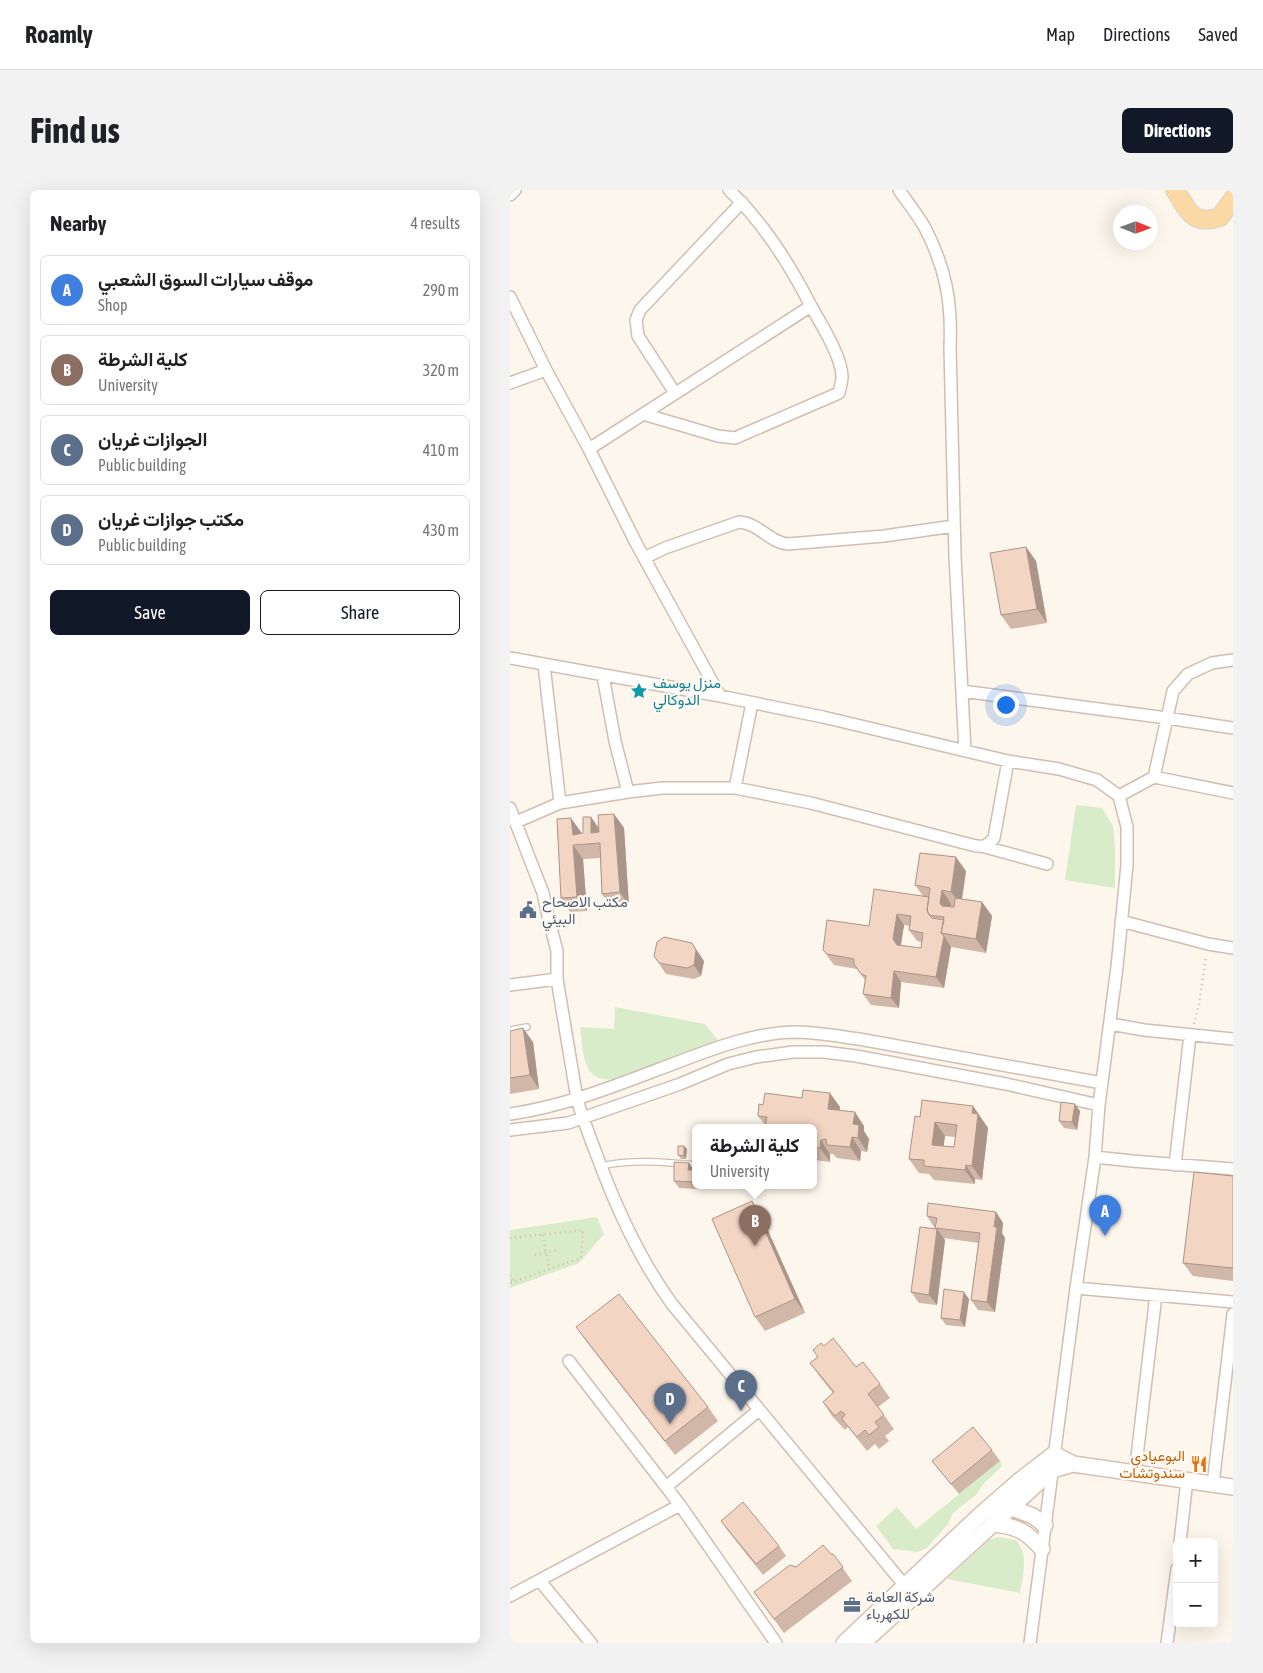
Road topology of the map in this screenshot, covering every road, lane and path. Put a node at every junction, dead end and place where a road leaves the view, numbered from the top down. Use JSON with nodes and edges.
{"nodes":[{"id":1,"x":514,"y":190,"type":"edge"},
{"id":2,"x":729,"y":190,"type":"edge"},
{"id":3,"x":899,"y":190,"type":"edge"},
{"id":4,"x":1175,"y":190,"type":"edge"},
{"id":5,"x":510,"y":194,"type":"edge"},
{"id":6,"x":1233,"y":199,"type":"edge"},
{"id":7,"x":742,"y":202,"type":"junction"},
{"id":8,"x":510,"y":297,"type":"edge"},
{"id":9,"x":811,"y":306,"type":"junction"},
{"id":10,"x":546,"y":370,"type":"junction"},
{"id":11,"x":510,"y":383,"type":"edge"},
{"id":12,"x":675,"y":394,"type":"junction"},
{"id":13,"x":643,"y":414,"type":"junction"},
{"id":14,"x":589,"y":449,"type":"junction"},
{"id":15,"x":954,"y":526,"type":"junction"},
{"id":16,"x":644,"y":558,"type":"junction"},
{"id":17,"x":510,"y":658,"type":"edge"},
{"id":18,"x":1233,"y":660,"type":"edge"},
{"id":19,"x":544,"y":665,"type":"junction"},
{"id":20,"x":603,"y":676,"type":"junction"},
{"id":21,"x":962,"y":691,"type":"junction"},
{"id":22,"x":720,"y":696,"type":"junction"},
{"id":23,"x":752,"y":703,"type":"junction"},
{"id":24,"x":1167,"y":718,"type":"junction"},
{"id":25,"x":1233,"y":728,"type":"edge"},
{"id":26,"x":965,"y":750,"type":"junction"},
{"id":27,"x":1008,"y":761,"type":"junction"},
{"id":28,"x":1154,"y":777,"type":"junction"},
{"id":29,"x":735,"y":788,"type":"junction"},
{"id":30,"x":628,"y":792,"type":"junction"},
{"id":31,"x":1233,"y":793,"type":"edge"},
{"id":32,"x":1118,"y":796,"type":"junction"},
{"id":33,"x":560,"y":803,"type":"junction"},
{"id":34,"x":510,"y":808,"type":"edge"},
{"id":35,"x":516,"y":822,"type":"junction"},
{"id":36,"x":985,"y":847,"type":"junction"},
{"id":37,"x":1047,"y":864,"type":"dead end"},
{"id":38,"x":1121,"y":921,"type":"junction"},
{"id":39,"x":1208,"y":944,"type":"junction"},
{"id":40,"x":1233,"y":948,"type":"edge"},
{"id":41,"x":557,"y":979,"type":"junction"},
{"id":42,"x":510,"y":985,"type":"edge"},
{"id":43,"x":1111,"y":1024,"type":"junction"},
{"id":44,"x":526,"y":1027,"type":"dead end"},
{"id":45,"x":510,"y":1030,"type":"edge"},
{"id":46,"x":1190,"y":1035,"type":"junction"},
{"id":47,"x":859,"y":1039,"type":"junction"},
{"id":48,"x":1233,"y":1040,"type":"edge"},
{"id":49,"x":856,"y":1056,"type":"junction"},
{"id":50,"x":1102,"y":1084,"type":"junction"},
{"id":51,"x":577,"y":1099,"type":"junction"},
{"id":52,"x":1099,"y":1105,"type":"junction"},
{"id":53,"x":510,"y":1114,"type":"edge"},
{"id":54,"x":582,"y":1118,"type":"junction"},
{"id":55,"x":510,"y":1130,"type":"edge"},
{"id":56,"x":1095,"y":1157,"type":"junction"},
{"id":57,"x":692,"y":1165,"type":"edge"},
{"id":58,"x":1175,"y":1165,"type":"junction"},
{"id":59,"x":600,"y":1166,"type":"junction"},
{"id":60,"x":1233,"y":1169,"type":"edge"},
{"id":61,"x":542,"y":1235,"type":"junction"},
{"id":62,"x":510,"y":1238,"type":"edge"},
{"id":63,"x":556,"y":1250,"type":"dead end"},
{"id":64,"x":546,"y":1252,"type":"junction"},
{"id":65,"x":534,"y":1255,"type":"dead end"},
{"id":66,"x":549,"y":1270,"type":"junction"},
{"id":67,"x":510,"y":1275,"type":"edge"},
{"id":68,"x":511,"y":1283,"type":"edge"},
{"id":69,"x":1076,"y":1288,"type":"junction"},
{"id":70,"x":1156,"y":1295,"type":"junction"},
{"id":71,"x":1233,"y":1302,"type":"edge"},
{"id":72,"x":1233,"y":1314,"type":"edge"},
{"id":73,"x":569,"y":1361,"type":"dead end"},
{"id":74,"x":760,"y":1410,"type":"junction"},
{"id":75,"x":1054,"y":1454,"type":"junction"},
{"id":76,"x":1073,"y":1464,"type":"junction"},
{"id":77,"x":1052,"y":1470,"type":"junction"},
{"id":78,"x":1135,"y":1473,"type":"junction"},
{"id":79,"x":1187,"y":1480,"type":"junction"},
{"id":80,"x":1212,"y":1484,"type":"junction"},
{"id":81,"x":666,"y":1487,"type":"junction"},
{"id":82,"x":1233,"y":1487,"type":"edge"},
{"id":83,"x":995,"y":1502,"type":"junction"},
{"id":84,"x":680,"y":1505,"type":"junction"},
{"id":85,"x":1012,"y":1507,"type":"junction"},
{"id":86,"x":994,"y":1524,"type":"junction"},
{"id":87,"x":1045,"y":1525,"type":"junction"},
{"id":88,"x":1180,"y":1538,"type":"edge"},
{"id":89,"x":1042,"y":1549,"type":"junction"},
{"id":90,"x":540,"y":1581,"type":"junction"},
{"id":91,"x":1175,"y":1583,"type":"edge"},
{"id":92,"x":909,"y":1592,"type":"junction"},
{"id":93,"x":510,"y":1596,"type":"edge"},
{"id":94,"x":592,"y":1643,"type":"edge"},
{"id":95,"x":776,"y":1643,"type":"edge"},
{"id":96,"x":844,"y":1643,"type":"edge"},
{"id":97,"x":863,"y":1643,"type":"edge"},
{"id":98,"x":1030,"y":1643,"type":"edge"},
{"id":99,"x":1168,"y":1643,"type":"edge"}],
"edges":[{"from":1,"to":5,"type":"street"},
{"from":2,"to":7,"type":"street"},
{"from":3,"to":15,"type":"street"},
{"from":4,"to":6,"type":"main road"},
{"from":7,"to":9,"type":"street"},
{"from":7,"to":12,"type":"street"},
{"from":8,"to":10,"type":"street"},
{"from":9,"to":12,"type":"street"},
{"from":9,"to":13,"type":"street"},
{"from":10,"to":11,"type":"street"},
{"from":10,"to":14,"type":"street"},
{"from":12,"to":13,"type":"street"},
{"from":13,"to":14,"type":"street"},
{"from":14,"to":16,"type":"street"},
{"from":15,"to":16,"type":"street"},
{"from":15,"to":21,"type":"street"},
{"from":16,"to":22,"type":"street"},
{"from":17,"to":19,"type":"street"},
{"from":18,"to":24,"type":"street"},
{"from":19,"to":20,"type":"street"},
{"from":19,"to":33,"type":"street"},
{"from":20,"to":22,"type":"street"},
{"from":20,"to":30,"type":"street"},
{"from":21,"to":24,"type":"street"},
{"from":21,"to":26,"type":"street"},
{"from":22,"to":23,"type":"street"},
{"from":23,"to":26,"type":"street"},
{"from":23,"to":29,"type":"street"},
{"from":24,"to":25,"type":"street"},
{"from":24,"to":28,"type":"street"},
{"from":26,"to":27,"type":"street"},
{"from":27,"to":32,"type":"street"},
{"from":27,"to":36,"type":"street"},
{"from":28,"to":31,"type":"street"},
{"from":28,"to":32,"type":"street"},
{"from":29,"to":30,"type":"street"},
{"from":29,"to":36,"type":"street"},
{"from":30,"to":33,"type":"street"},
{"from":32,"to":38,"type":"street"},
{"from":33,"to":35,"type":"street"},
{"from":34,"to":35,"type":"street"},
{"from":35,"to":41,"type":"street"},
{"from":36,"to":37,"type":"street"},
{"from":38,"to":39,"type":"street"},
{"from":38,"to":43,"type":"street"},
{"from":39,"to":40,"type":"street"},
{"from":39,"to":46,"type":"path"},
{"from":41,"to":42,"type":"street"},
{"from":41,"to":51,"type":"street"},
{"from":43,"to":46,"type":"street"},
{"from":43,"to":50,"type":"street"},
{"from":44,"to":45,"type":"lane"},
{"from":46,"to":48,"type":"street"},
{"from":46,"to":58,"type":"street"},
{"from":47,"to":49,"type":"street"},
{"from":47,"to":50,"type":"street"},
{"from":47,"to":51,"type":"street"},
{"from":49,"to":52,"type":"street"},
{"from":49,"to":54,"type":"street"},
{"from":50,"to":52,"type":"street"},
{"from":51,"to":53,"type":"street"},
{"from":51,"to":54,"type":"street"},
{"from":52,"to":56,"type":"street"},
{"from":54,"to":55,"type":"street"},
{"from":54,"to":59,"type":"street"},
{"from":56,"to":58,"type":"street"},
{"from":56,"to":69,"type":"street"},
{"from":57,"to":59,"type":"lane"},
{"from":58,"to":60,"type":"street"},
{"from":59,"to":74,"type":"street"},
{"from":61,"to":62,"type":"path"},
{"from":61,"to":64,"type":"path"},
{"from":61,"to":66,"type":"path"},
{"from":63,"to":64,"type":"path"},
{"from":64,"to":65,"type":"path"},
{"from":64,"to":66,"type":"path"},
{"from":66,"to":68,"type":"path"},
{"from":67,"to":68,"type":"path"},
{"from":69,"to":70,"type":"street"},
{"from":69,"to":75,"type":"street"},
{"from":70,"to":71,"type":"street"},
{"from":70,"to":78,"type":"street"},
{"from":72,"to":80,"type":"street"},
{"from":73,"to":81,"type":"street"},
{"from":74,"to":81,"type":"street"},
{"from":74,"to":92,"type":"street"},
{"from":75,"to":76,"type":"main road"},
{"from":75,"to":77,"type":"street"},
{"from":75,"to":83,"type":"main road"},
{"from":76,"to":77,"type":"main road"},
{"from":76,"to":78,"type":"main road"},
{"from":77,"to":85,"type":"main road"},
{"from":77,"to":87,"type":"street"},
{"from":78,"to":79,"type":"main road"},
{"from":79,"to":80,"type":"main road"},
{"from":79,"to":88,"type":"street"},
{"from":80,"to":82,"type":"main road"},
{"from":81,"to":84,"type":"street"},
{"from":83,"to":85,"type":"main road"},
{"from":83,"to":92,"type":"main road"},
{"from":84,"to":90,"type":"street"},
{"from":84,"to":95,"type":"street"},
{"from":85,"to":86,"type":"main road"},
{"from":85,"to":87,"type":"main road"},
{"from":86,"to":89,"type":"main road"},
{"from":86,"to":92,"type":"main road"},
{"from":87,"to":89,"type":"street"},
{"from":89,"to":98,"type":"street"},
{"from":90,"to":93,"type":"street"},
{"from":90,"to":94,"type":"street"},
{"from":91,"to":99,"type":"street"},
{"from":92,"to":96,"type":"main road"},
{"from":92,"to":97,"type":"main road"}]}
